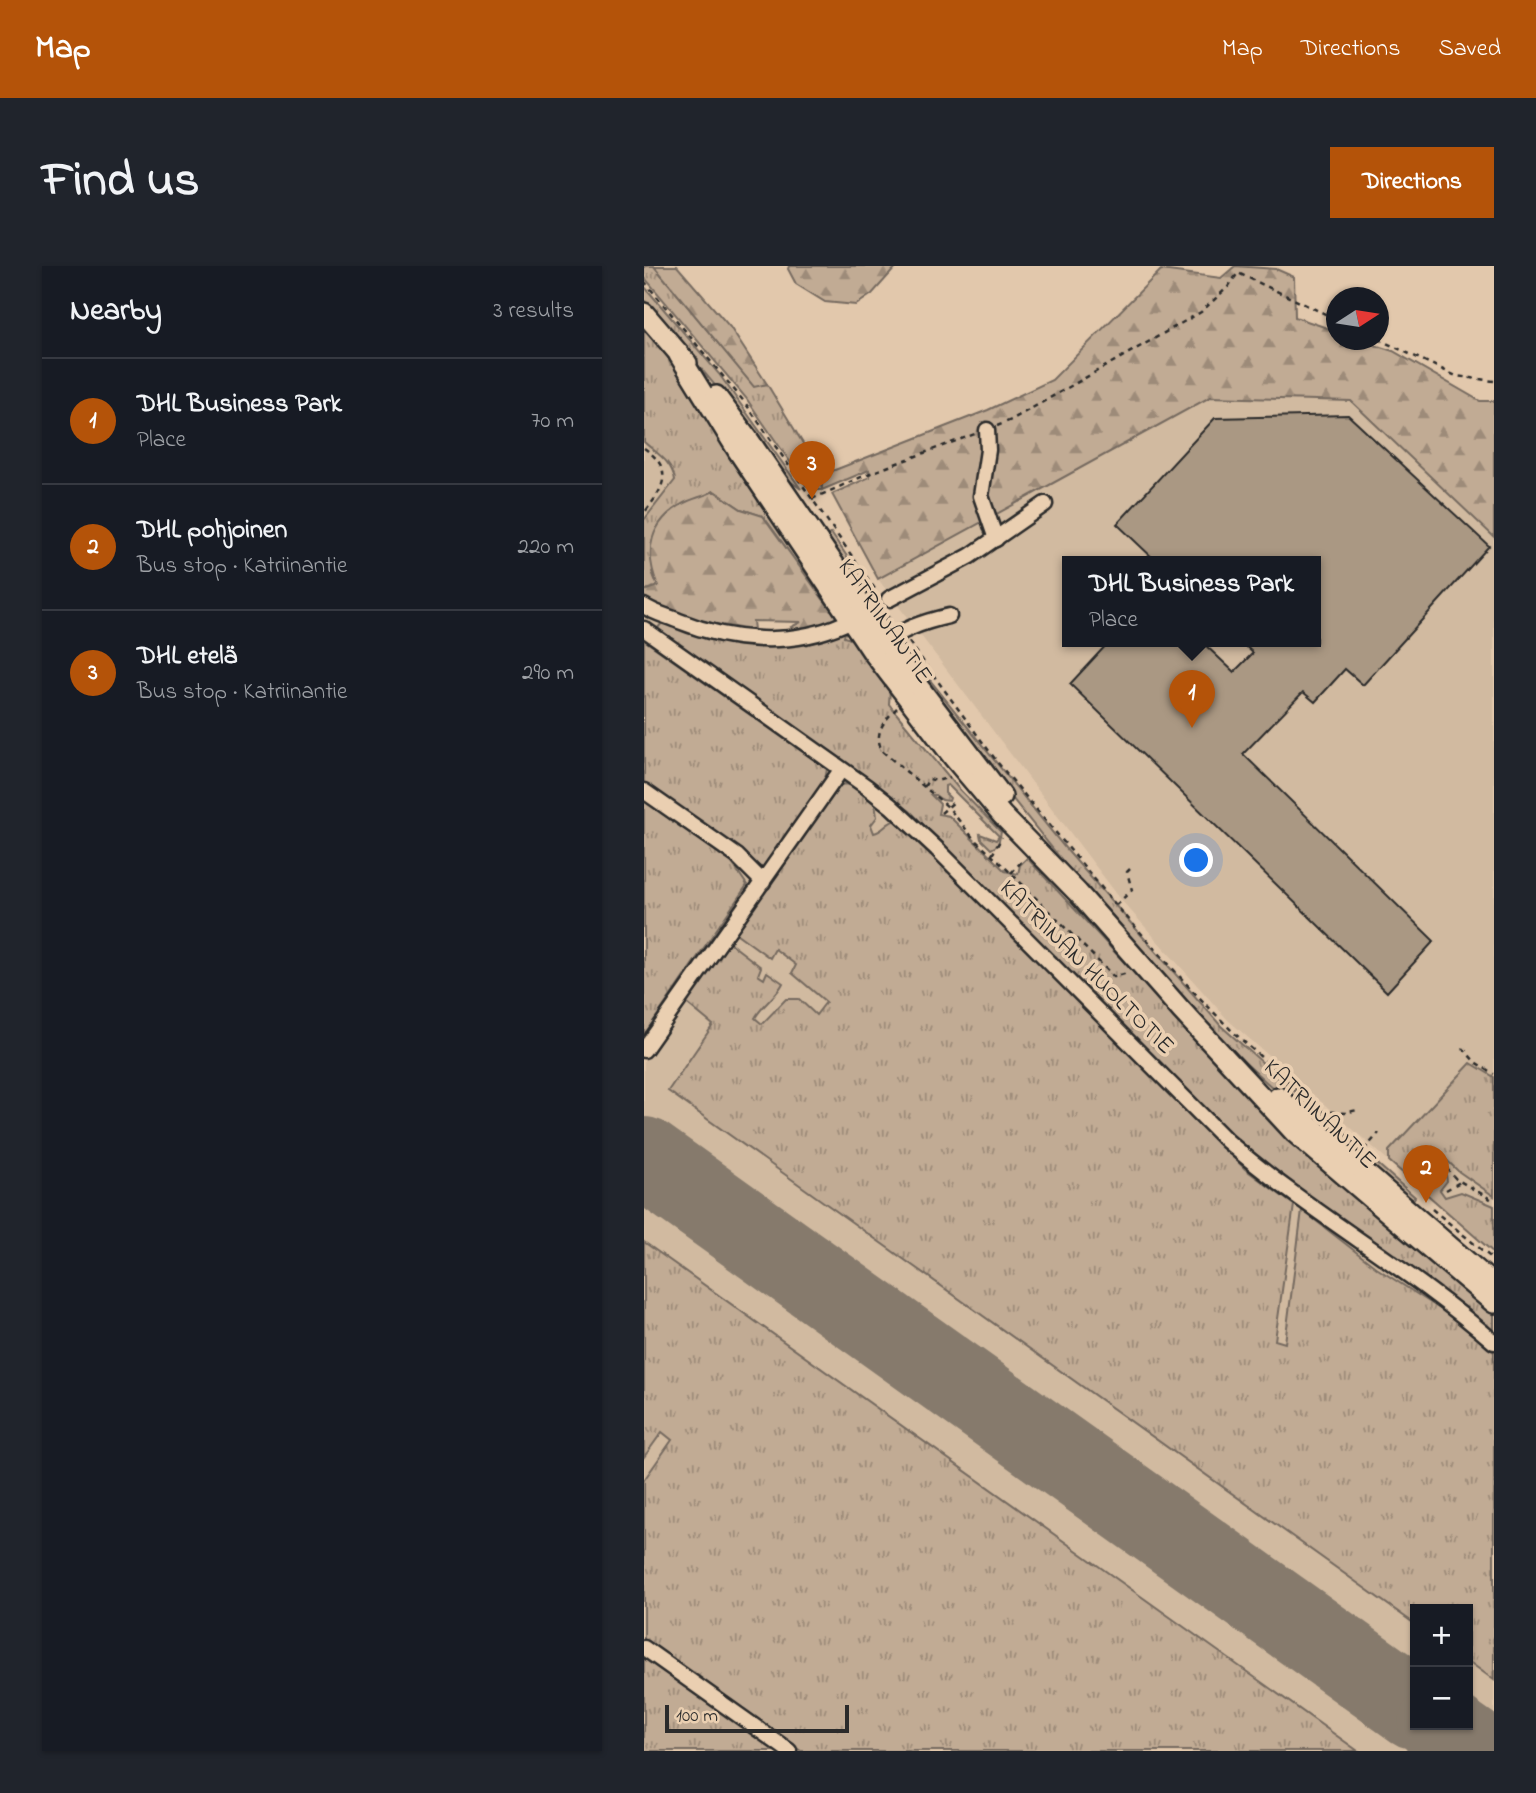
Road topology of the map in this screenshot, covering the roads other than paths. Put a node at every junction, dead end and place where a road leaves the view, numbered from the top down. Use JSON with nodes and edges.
{"nodes":[{"id":1,"x":644,"y":313,"type":"edge"},
{"id":2,"x":987,"y":429,"type":"road end"},
{"id":3,"x":1045,"y":504,"type":"dead end"},
{"id":4,"x":996,"y":539,"type":"junction"},
{"id":5,"x":886,"y":600,"type":"road end"},
{"id":6,"x":644,"y":606,"type":"edge"},
{"id":7,"x":949,"y":617,"type":"dead end"},
{"id":8,"x":843,"y":624,"type":"dead end"},
{"id":9,"x":644,"y":629,"type":"edge"},
{"id":10,"x":887,"y":641,"type":"junction"},
{"id":11,"x":841,"y":769,"type":"junction"},
{"id":12,"x":644,"y":791,"type":"edge"},
{"id":13,"x":763,"y":882,"type":"junction"},
{"id":14,"x":1181,"y":1010,"type":"junction"},
{"id":15,"x":644,"y":1050,"type":"edge"},
{"id":16,"x":1494,"y":1284,"type":"edge"},
{"id":17,"x":1494,"y":1303,"type":"edge"},
{"id":18,"x":1494,"y":1342,"type":"edge"},
{"id":19,"x":644,"y":1648,"type":"edge"},
{"id":20,"x":789,"y":1751,"type":"edge"}],
"edges":[{"from":1,"to":10,"type":"main road","name":"KATRIINANTIE"},
{"from":2,"to":4,"type":"lane"},
{"from":3,"to":4,"type":"lane"},
{"from":4,"to":5,"type":"lane"},
{"from":6,"to":8,"type":"lane"},
{"from":7,"to":10,"type":"lane"},
{"from":9,"to":11,"type":"lane","name":"KATRIINAN HUOLTOTIE"},
{"from":10,"to":14,"type":"main road","name":"KATRIINANTIE"},
{"from":11,"to":13,"type":"lane"},
{"from":11,"to":18,"type":"lane","name":"KATRIINAN HUOLTOTIE"},
{"from":12,"to":13,"type":"lane"},
{"from":13,"to":15,"type":"lane"},
{"from":14,"to":16,"type":"main road","name":"KATRIINANTIE"},
{"from":14,"to":17,"type":"main road","name":"KATRIINANTIE"},
{"from":19,"to":20,"type":"lane"}]}
